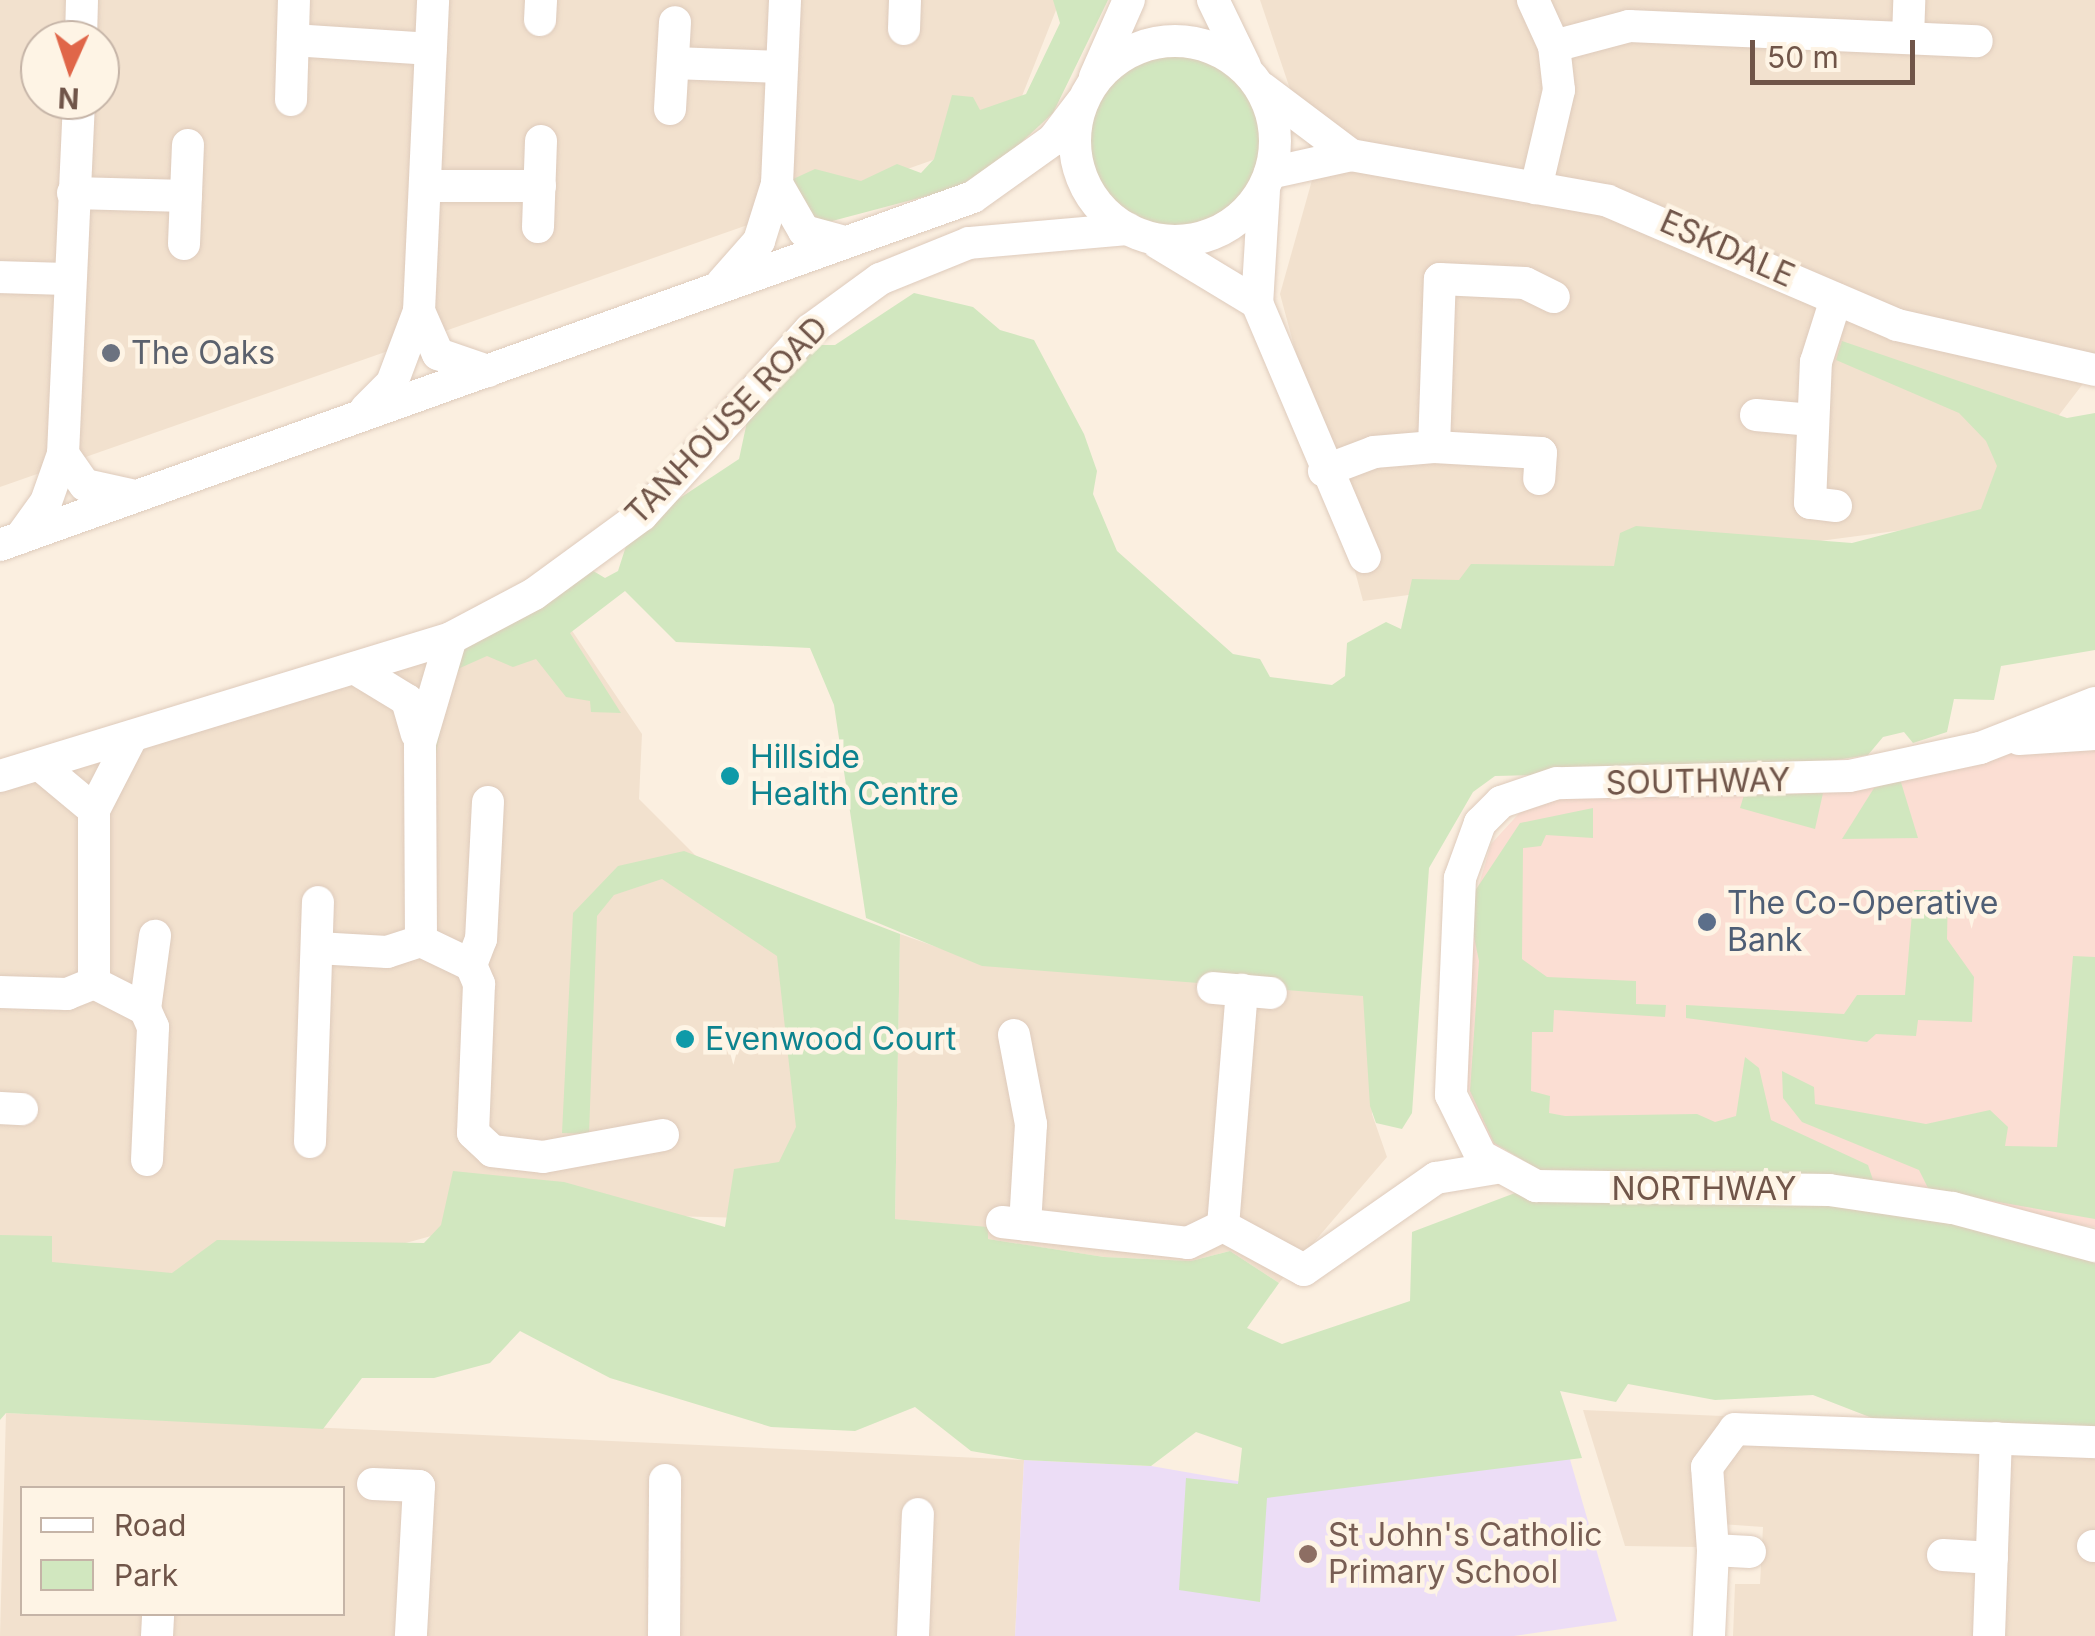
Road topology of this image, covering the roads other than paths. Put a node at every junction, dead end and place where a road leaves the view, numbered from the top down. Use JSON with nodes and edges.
{"nodes":[{"id":1,"x":294,"y":0,"type":"edge"},
{"id":2,"x":433,"y":0,"type":"edge"},
{"id":3,"x":784,"y":0,"type":"edge"},
{"id":4,"x":1130,"y":0,"type":"edge"},
{"id":5,"x":1212,"y":0,"type":"edge"},
{"id":6,"x":1534,"y":0,"type":"edge"},
{"id":7,"x":1909,"y":0,"type":"edge"},
{"id":8,"x":674,"y":22,"type":"dead end"},
{"id":9,"x":1908,"y":38,"type":"junction"},
{"id":10,"x":293,"y":40,"type":"junction"},
{"id":11,"x":1977,"y":41,"type":"dead end"},
{"id":12,"x":1554,"y":46,"type":"junction"},
{"id":13,"x":431,"y":48,"type":"junction"},
{"id":14,"x":672,"y":63,"type":"junction"},
{"id":15,"x":782,"y":67,"type":"junction"},
{"id":16,"x":1253,"y":78,"type":"junction"},
{"id":17,"x":1087,"y":94,"type":"junction"},
{"id":18,"x":291,"y":100,"type":"dead end"},
{"id":19,"x":670,"y":110,"type":"dead end"},
{"id":20,"x":77,"y":120,"type":"edge"},
{"id":21,"x":541,"y":141,"type":"dead end"},
{"id":22,"x":188,"y":145,"type":"dead end"},
{"id":23,"x":1351,"y":154,"type":"junction"},
{"id":24,"x":1267,"y":179,"type":"junction"},
{"id":25,"x":777,"y":184,"type":"junction"},
{"id":26,"x":426,"y":186,"type":"junction"},
{"id":27,"x":540,"y":186,"type":"junction"},
{"id":28,"x":1536,"y":188,"type":"junction"},
{"id":29,"x":73,"y":194,"type":"junction"},
{"id":30,"x":186,"y":196,"type":"junction"},
{"id":31,"x":538,"y":226,"type":"dead end"},
{"id":32,"x":1137,"y":233,"type":"junction"},
{"id":33,"x":845,"y":242,"type":"junction"},
{"id":34,"x":184,"y":244,"type":"dead end"},
{"id":35,"x":0,"y":277,"type":"edge"},
{"id":36,"x":69,"y":279,"type":"junction"},
{"id":37,"x":717,"y":287,"type":"junction"},
{"id":38,"x":1554,"y":297,"type":"dead end"},
{"id":39,"x":1836,"y":298,"type":"junction"},
{"id":40,"x":1257,"y":303,"type":"junction"},
{"id":41,"x":419,"y":311,"type":"junction"},
{"id":42,"x":2095,"y":370,"type":"edge"},
{"id":43,"x":488,"y":371,"type":"junction"},
{"id":44,"x":364,"y":411,"type":"junction"},
{"id":45,"x":1756,"y":415,"type":"dead end"},
{"id":46,"x":1812,"y":420,"type":"junction"},
{"id":47,"x":1434,"y":447,"type":"junction"},
{"id":48,"x":63,"y":454,"type":"junction"},
{"id":49,"x":1324,"y":470,"type":"junction"},
{"id":50,"x":1540,"y":479,"type":"dead end"},
{"id":51,"x":137,"y":496,"type":"junction"},
{"id":52,"x":1836,"y":506,"type":"dead end"},
{"id":53,"x":10,"y":541,"type":"edge"},
{"id":54,"x":1365,"y":557,"type":"dead end"},
{"id":55,"x":451,"y":638,"type":"junction"},
{"id":56,"x":361,"y":672,"type":"junction"},
{"id":57,"x":2095,"y":703,"type":"edge"},
{"id":58,"x":2095,"y":734,"type":"edge"},
{"id":59,"x":132,"y":736,"type":"junction"},
{"id":60,"x":2005,"y":739,"type":"junction"},
{"id":61,"x":420,"y":743,"type":"junction"},
{"id":62,"x":40,"y":764,"type":"junction"},
{"id":63,"x":0,"y":776,"type":"edge"},
{"id":64,"x":488,"y":802,"type":"dead end"},
{"id":65,"x":94,"y":810,"type":"junction"},
{"id":66,"x":318,"y":902,"type":"dead end"},
{"id":67,"x":155,"y":936,"type":"dead end"},
{"id":68,"x":421,"y":941,"type":"junction"},
{"id":69,"x":317,"y":948,"type":"junction"},
{"id":70,"x":471,"y":965,"type":"junction"},
{"id":71,"x":94,"y":983,"type":"junction"},
{"id":72,"x":1242,"y":991,"type":"dead end"},
{"id":73,"x":0,"y":992,"type":"edge"},
{"id":74,"x":145,"y":1010,"type":"junction"},
{"id":75,"x":1014,"y":1035,"type":"dead end"},
{"id":76,"x":1458,"y":1119,"type":"junction"},
{"id":77,"x":663,"y":1135,"type":"dead end"},
{"id":78,"x":310,"y":1142,"type":"dead end"},
{"id":79,"x":147,"y":1160,"type":"dead end"},
{"id":80,"x":1496,"y":1168,"type":"junction"},
{"id":81,"x":1436,"y":1178,"type":"junction"},
{"id":82,"x":1223,"y":1226,"type":"junction"},
{"id":83,"x":2095,"y":1235,"type":"edge"},
{"id":84,"x":2062,"y":1236,"type":"junction"},
{"id":85,"x":2095,"y":1246,"type":"edge"},
{"id":86,"x":1996,"y":1438,"type":"junction"},
{"id":87,"x":2095,"y":1442,"type":"edge"},
{"id":88,"x":665,"y":1480,"type":"dead end"},
{"id":89,"x":373,"y":1484,"type":"dead end"},
{"id":90,"x":918,"y":1514,"type":"dead end"},
{"id":91,"x":1713,"y":1550,"type":"junction"},
{"id":92,"x":1750,"y":1552,"type":"dead end"},
{"id":93,"x":1944,"y":1556,"type":"dead end"},
{"id":94,"x":1992,"y":1558,"type":"junction"},
{"id":95,"x":412,"y":1636,"type":"edge"},
{"id":96,"x":664,"y":1636,"type":"edge"},
{"id":97,"x":913,"y":1636,"type":"edge"},
{"id":98,"x":1709,"y":1636,"type":"edge"},
{"id":99,"x":1989,"y":1636,"type":"edge"}],
"edges":[{"from":1,"to":10,"type":"street"},
{"from":2,"to":13,"type":"street"},
{"from":3,"to":15,"type":"street"},
{"from":4,"to":17,"type":"street"},
{"from":5,"to":16,"type":"street"},
{"from":6,"to":12,"type":"street"},
{"from":7,"to":9,"type":"street"},
{"from":8,"to":14,"type":"street"},
{"from":9,"to":11,"type":"street"},
{"from":9,"to":12,"type":"street"},
{"from":10,"to":13,"type":"street"},
{"from":10,"to":18,"type":"street"},
{"from":12,"to":28,"type":"street"},
{"from":13,"to":26,"type":"street"},
{"from":14,"to":15,"type":"street"},
{"from":14,"to":19,"type":"street"},
{"from":15,"to":25,"type":"street"},
{"from":16,"to":17,"type":"street"},
{"from":16,"to":23,"type":"street","name":"ESKDALE"},
{"from":16,"to":24,"type":"street"},
{"from":17,"to":32,"type":"street"},
{"from":17,"to":33,"type":"street"},
{"from":20,"to":29,"type":"street"},
{"from":21,"to":27,"type":"street"},
{"from":22,"to":30,"type":"street"},
{"from":23,"to":24,"type":"street","name":"ESKDALE"},
{"from":23,"to":28,"type":"street","name":"ESKDALE"},
{"from":24,"to":32,"type":"street"},
{"from":24,"to":40,"type":"street"},
{"from":25,"to":33,"type":"street"},
{"from":25,"to":37,"type":"street"},
{"from":26,"to":27,"type":"street"},
{"from":26,"to":41,"type":"street"},
{"from":27,"to":31,"type":"street"},
{"from":28,"to":39,"type":"street","name":"ESKDALE"},
{"from":29,"to":30,"type":"street"},
{"from":29,"to":36,"type":"street"},
{"from":30,"to":34,"type":"street"},
{"from":32,"to":40,"type":"street"},
{"from":32,"to":55,"type":"street","name":"TANHOUSE ROAD"},
{"from":33,"to":37,"type":"street"},
{"from":35,"to":36,"type":"street"},
{"from":36,"to":48,"type":"street"},
{"from":37,"to":43,"type":"street"},
{"from":38,"to":47,"type":"street"},
{"from":39,"to":42,"type":"street","name":"ESKDALE"},
{"from":39,"to":46,"type":"street"},
{"from":40,"to":49,"type":"street"},
{"from":41,"to":43,"type":"street"},
{"from":41,"to":44,"type":"street"},
{"from":43,"to":44,"type":"street"},
{"from":44,"to":51,"type":"street"},
{"from":45,"to":46,"type":"street"},
{"from":46,"to":52,"type":"street"},
{"from":47,"to":49,"type":"street"},
{"from":47,"to":50,"type":"street"},
{"from":48,"to":51,"type":"street"},
{"from":48,"to":53,"type":"street"},
{"from":49,"to":54,"type":"street"},
{"from":51,"to":53,"type":"street"},
{"from":55,"to":56,"type":"street","name":"TANHOUSE ROAD"},
{"from":55,"to":61,"type":"street"},
{"from":56,"to":59,"type":"street","name":"TANHOUSE ROAD"},
{"from":56,"to":61,"type":"street"},
{"from":57,"to":60,"type":"street","name":"SOUTHWAY"},
{"from":58,"to":60,"type":"street"},
{"from":59,"to":62,"type":"street","name":"TANHOUSE ROAD"},
{"from":59,"to":65,"type":"street"},
{"from":60,"to":76,"type":"street","name":"SOUTHWAY"},
{"from":61,"to":68,"type":"street"},
{"from":62,"to":63,"type":"street","name":"TANHOUSE ROAD"},
{"from":62,"to":65,"type":"street"},
{"from":64,"to":70,"type":"street"},
{"from":65,"to":71,"type":"street"},
{"from":66,"to":69,"type":"street"},
{"from":67,"to":74,"type":"street"},
{"from":68,"to":69,"type":"street"},
{"from":68,"to":70,"type":"street"},
{"from":69,"to":78,"type":"street"},
{"from":70,"to":77,"type":"street"},
{"from":71,"to":73,"type":"street"},
{"from":71,"to":74,"type":"street"},
{"from":72,"to":82,"type":"street"},
{"from":74,"to":79,"type":"street"},
{"from":75,"to":82,"type":"street"},
{"from":76,"to":80,"type":"street"},
{"from":76,"to":81,"type":"street"},
{"from":80,"to":81,"type":"street"},
{"from":80,"to":84,"type":"street","name":"NORTHWAY"},
{"from":81,"to":82,"type":"street"},
{"from":83,"to":84,"type":"street"},
{"from":84,"to":85,"type":"street","name":"NORTHWAY"},
{"from":86,"to":87,"type":"street"},
{"from":86,"to":91,"type":"street"},
{"from":86,"to":94,"type":"street"},
{"from":88,"to":96,"type":"street"},
{"from":89,"to":95,"type":"street"},
{"from":90,"to":97,"type":"street"},
{"from":91,"to":92,"type":"street"},
{"from":91,"to":98,"type":"street"},
{"from":93,"to":94,"type":"street"},
{"from":94,"to":99,"type":"street"}]}
